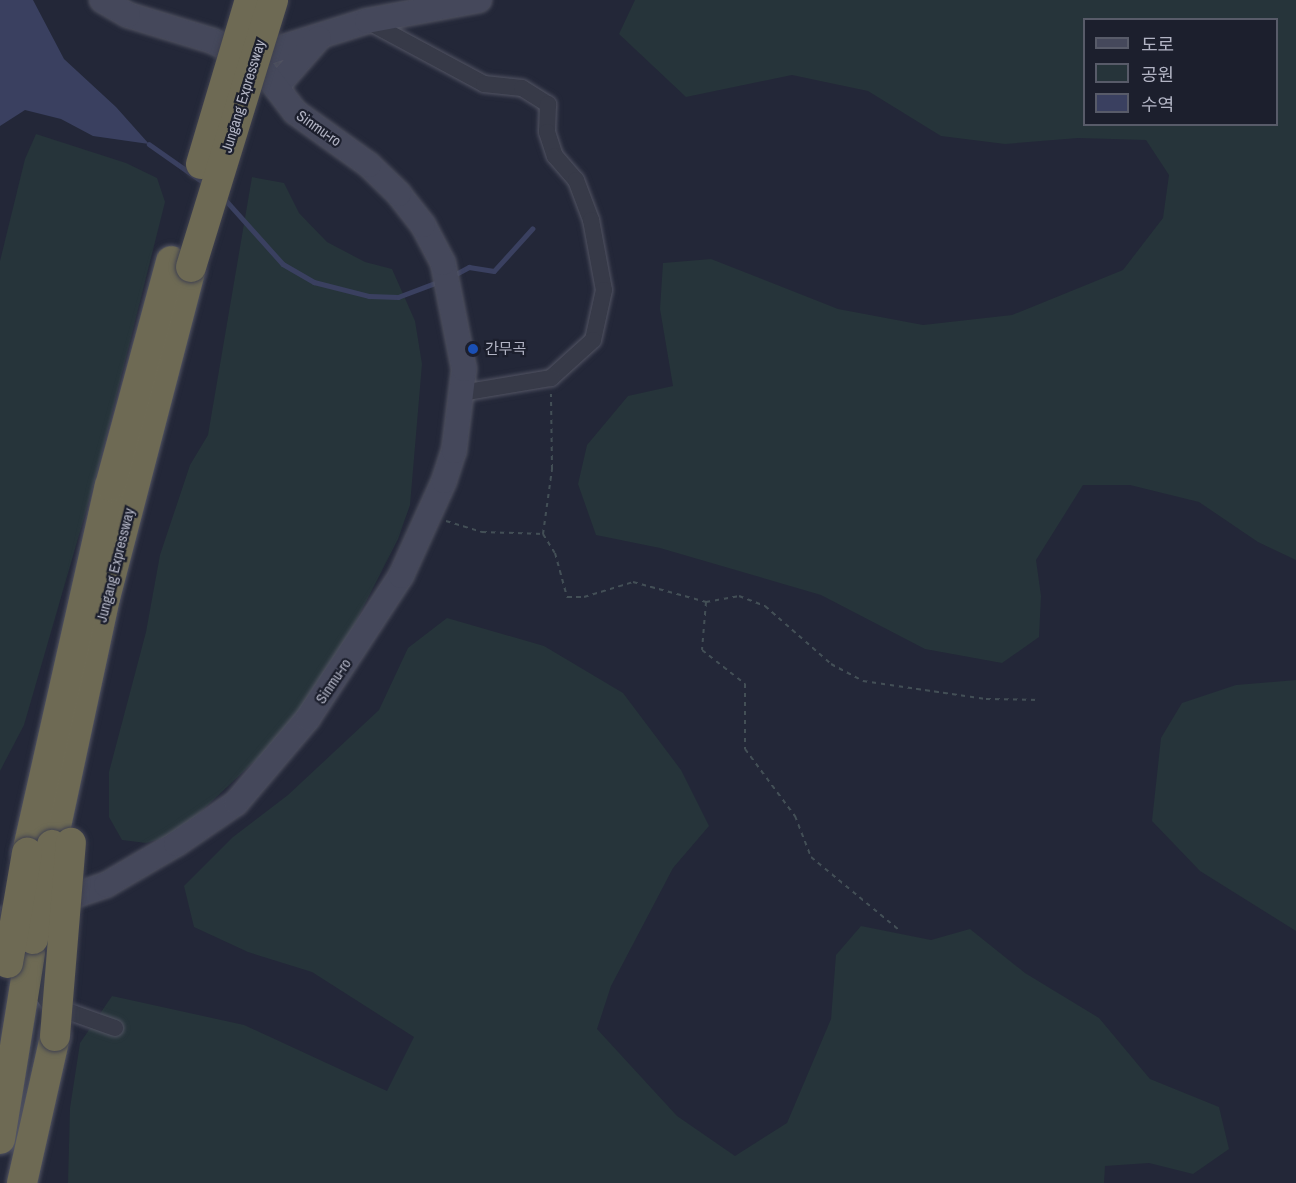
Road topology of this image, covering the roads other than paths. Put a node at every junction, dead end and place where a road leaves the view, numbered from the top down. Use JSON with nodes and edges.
{"nodes":[{"id":1,"x":102,"y":0,"type":"edge"},
{"id":2,"x":250,"y":0,"type":"edge"},
{"id":3,"x":273,"y":0,"type":"edge"},
{"id":4,"x":479,"y":0,"type":"edge"},
{"id":5,"x":367,"y":21,"type":"junction"},
{"id":6,"x":319,"y":38,"type":"junction"},
{"id":7,"x":246,"y":59,"type":"junction"},
{"id":8,"x":276,"y":87,"type":"junction"},
{"id":9,"x":181,"y":264,"type":"junction"},
{"id":10,"x":461,"y":393,"type":"junction"},
{"id":11,"x":42,"y":847,"type":"junction"},
{"id":12,"x":44,"y":906,"type":"junction"},
{"id":13,"x":0,"y":921,"type":"edge"},
{"id":14,"x":0,"y":934,"type":"edge"},
{"id":15,"x":19,"y":958,"type":"junction"},
{"id":16,"x":0,"y":1014,"type":"edge"},
{"id":17,"x":115,"y":1028,"type":"dead end"},
{"id":18,"x":0,"y":1139,"type":"edge"},
{"id":19,"x":22,"y":1183,"type":"edge"}],
"edges":[{"from":1,"to":7,"type":"street","name":"Sinmu-ro"},
{"from":2,"to":9,"type":"highway","name":"Jungang Expressway","bridge":true},
{"from":3,"to":9,"type":"highway","name":"Jungang Expressway","bridge":true},
{"from":4,"to":5,"type":"street"},
{"from":5,"to":6,"type":"street"},
{"from":5,"to":10,"type":"street"},
{"from":6,"to":7,"type":"street"},
{"from":6,"to":8,"type":"street"},
{"from":7,"to":8,"type":"street","name":"Sinmu-ro"},
{"from":8,"to":10,"type":"street","name":"Sinmu-ro"},
{"from":9,"to":11,"type":"highway","name":"Jungang Expressway"},
{"from":9,"to":11,"type":"highway","name":"Jungang Expressway"},
{"from":10,"to":12,"type":"street","name":"Sinmu-ro"},
{"from":11,"to":14,"type":"highway"},
{"from":11,"to":15,"type":"highway","name":"Jungang Expressway","bridge":true},
{"from":11,"to":19,"type":"highway","bridge":true},
{"from":12,"to":13,"type":"street","name":"Sinmu-ro"},
{"from":12,"to":17,"type":"street"},
{"from":15,"to":16,"type":"highway","name":"Jungang Expressway"},
{"from":15,"to":18,"type":"highway","name":"Jungang Expressway"}]}
